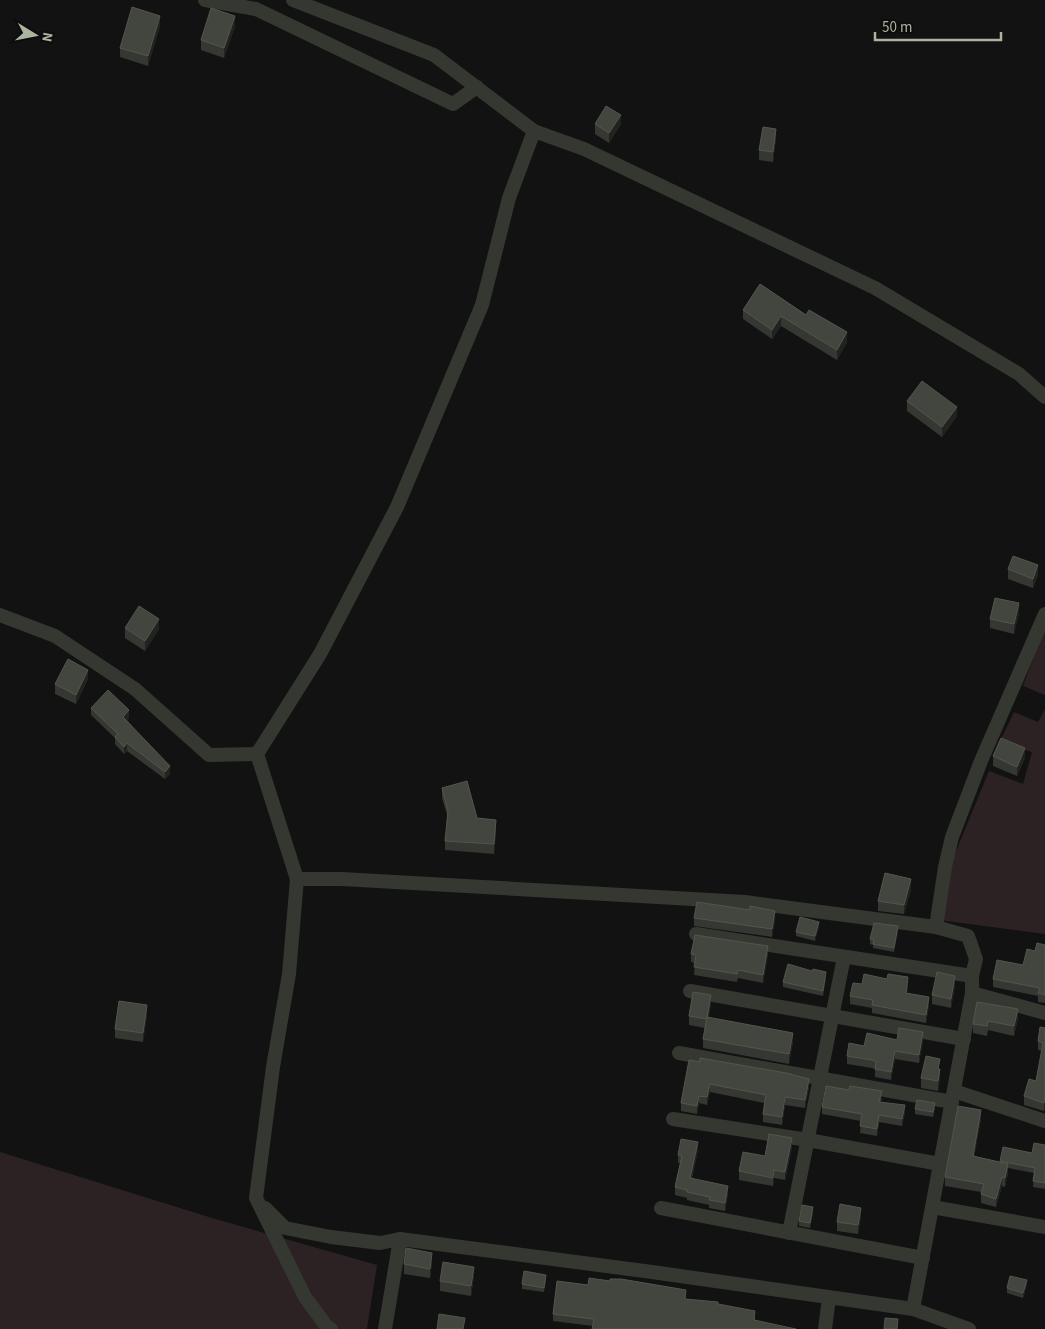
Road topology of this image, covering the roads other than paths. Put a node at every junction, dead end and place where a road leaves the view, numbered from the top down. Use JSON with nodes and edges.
{"nodes":[{"id":1,"x":205,"y":0,"type":"edge"},
{"id":2,"x":293,"y":0,"type":"edge"},
{"id":3,"x":477,"y":87,"type":"junction"},
{"id":4,"x":534,"y":131,"type":"junction"},
{"id":5,"x":1045,"y":397,"type":"edge"},
{"id":6,"x":1045,"y":614,"type":"edge"},
{"id":7,"x":0,"y":615,"type":"edge"},
{"id":8,"x":258,"y":754,"type":"junction"},
{"id":9,"x":297,"y":880,"type":"junction"},
{"id":10,"x":936,"y":927,"type":"junction"},
{"id":11,"x":696,"y":934,"type":"edge"},
{"id":12,"x":844,"y":957,"type":"junction"},
{"id":13,"x":972,"y":976,"type":"junction"},
{"id":14,"x":690,"y":991,"type":"dead end"},
{"id":15,"x":972,"y":994,"type":"junction"},
{"id":16,"x":1045,"y":1013,"type":"edge"},
{"id":17,"x":832,"y":1015,"type":"junction"},
{"id":18,"x":964,"y":1039,"type":"junction"},
{"id":19,"x":680,"y":1053,"type":"dead end"},
{"id":20,"x":820,"y":1078,"type":"junction"},
{"id":21,"x":953,"y":1096,"type":"junction"},
{"id":22,"x":673,"y":1119,"type":"dead end"},
{"id":23,"x":1045,"y":1121,"type":"edge"},
{"id":24,"x":808,"y":1140,"type":"junction"},
{"id":25,"x":940,"y":1164,"type":"junction"},
{"id":26,"x":256,"y":1198,"type":"junction"},
{"id":27,"x":932,"y":1207,"type":"junction"},
{"id":28,"x":661,"y":1208,"type":"dead end"},
{"id":29,"x":1045,"y":1226,"type":"edge"},
{"id":30,"x":789,"y":1233,"type":"junction"},
{"id":31,"x":400,"y":1239,"type":"junction"},
{"id":32,"x":923,"y":1258,"type":"junction"},
{"id":33,"x":829,"y":1298,"type":"junction"},
{"id":34,"x":913,"y":1309,"type":"junction"},
{"id":35,"x":331,"y":1329,"type":"edge"},
{"id":36,"x":385,"y":1329,"type":"edge"},
{"id":37,"x":826,"y":1329,"type":"edge"},
{"id":38,"x":969,"y":1329,"type":"edge"}],
"edges":[{"from":1,"to":3,"type":"street"},
{"from":2,"to":3,"type":"street"},
{"from":3,"to":4,"type":"street"},
{"from":4,"to":5,"type":"street"},
{"from":4,"to":8,"type":"street"},
{"from":6,"to":10,"type":"street"},
{"from":7,"to":8,"type":"street"},
{"from":8,"to":9,"type":"street"},
{"from":9,"to":10,"type":"street"},
{"from":9,"to":26,"type":"street"},
{"from":10,"to":13,"type":"street"},
{"from":11,"to":12,"type":"street"},
{"from":12,"to":13,"type":"street"},
{"from":12,"to":17,"type":"street"},
{"from":13,"to":15,"type":"street"},
{"from":14,"to":17,"type":"street"},
{"from":15,"to":16,"type":"street"},
{"from":15,"to":18,"type":"street"},
{"from":17,"to":18,"type":"street"},
{"from":17,"to":20,"type":"street"},
{"from":18,"to":21,"type":"street"},
{"from":19,"to":20,"type":"street"},
{"from":20,"to":21,"type":"street"},
{"from":20,"to":24,"type":"street"},
{"from":21,"to":23,"type":"street"},
{"from":21,"to":25,"type":"street"},
{"from":22,"to":24,"type":"street"},
{"from":24,"to":25,"type":"street"},
{"from":24,"to":30,"type":"street"},
{"from":25,"to":27,"type":"street"},
{"from":26,"to":31,"type":"street"},
{"from":26,"to":35,"type":"street"},
{"from":27,"to":29,"type":"street"},
{"from":27,"to":32,"type":"street"},
{"from":28,"to":30,"type":"street"},
{"from":30,"to":32,"type":"street"},
{"from":31,"to":33,"type":"street"},
{"from":31,"to":36,"type":"street"},
{"from":32,"to":34,"type":"street"},
{"from":33,"to":34,"type":"street"},
{"from":33,"to":37,"type":"street"},
{"from":34,"to":38,"type":"street"}]}
